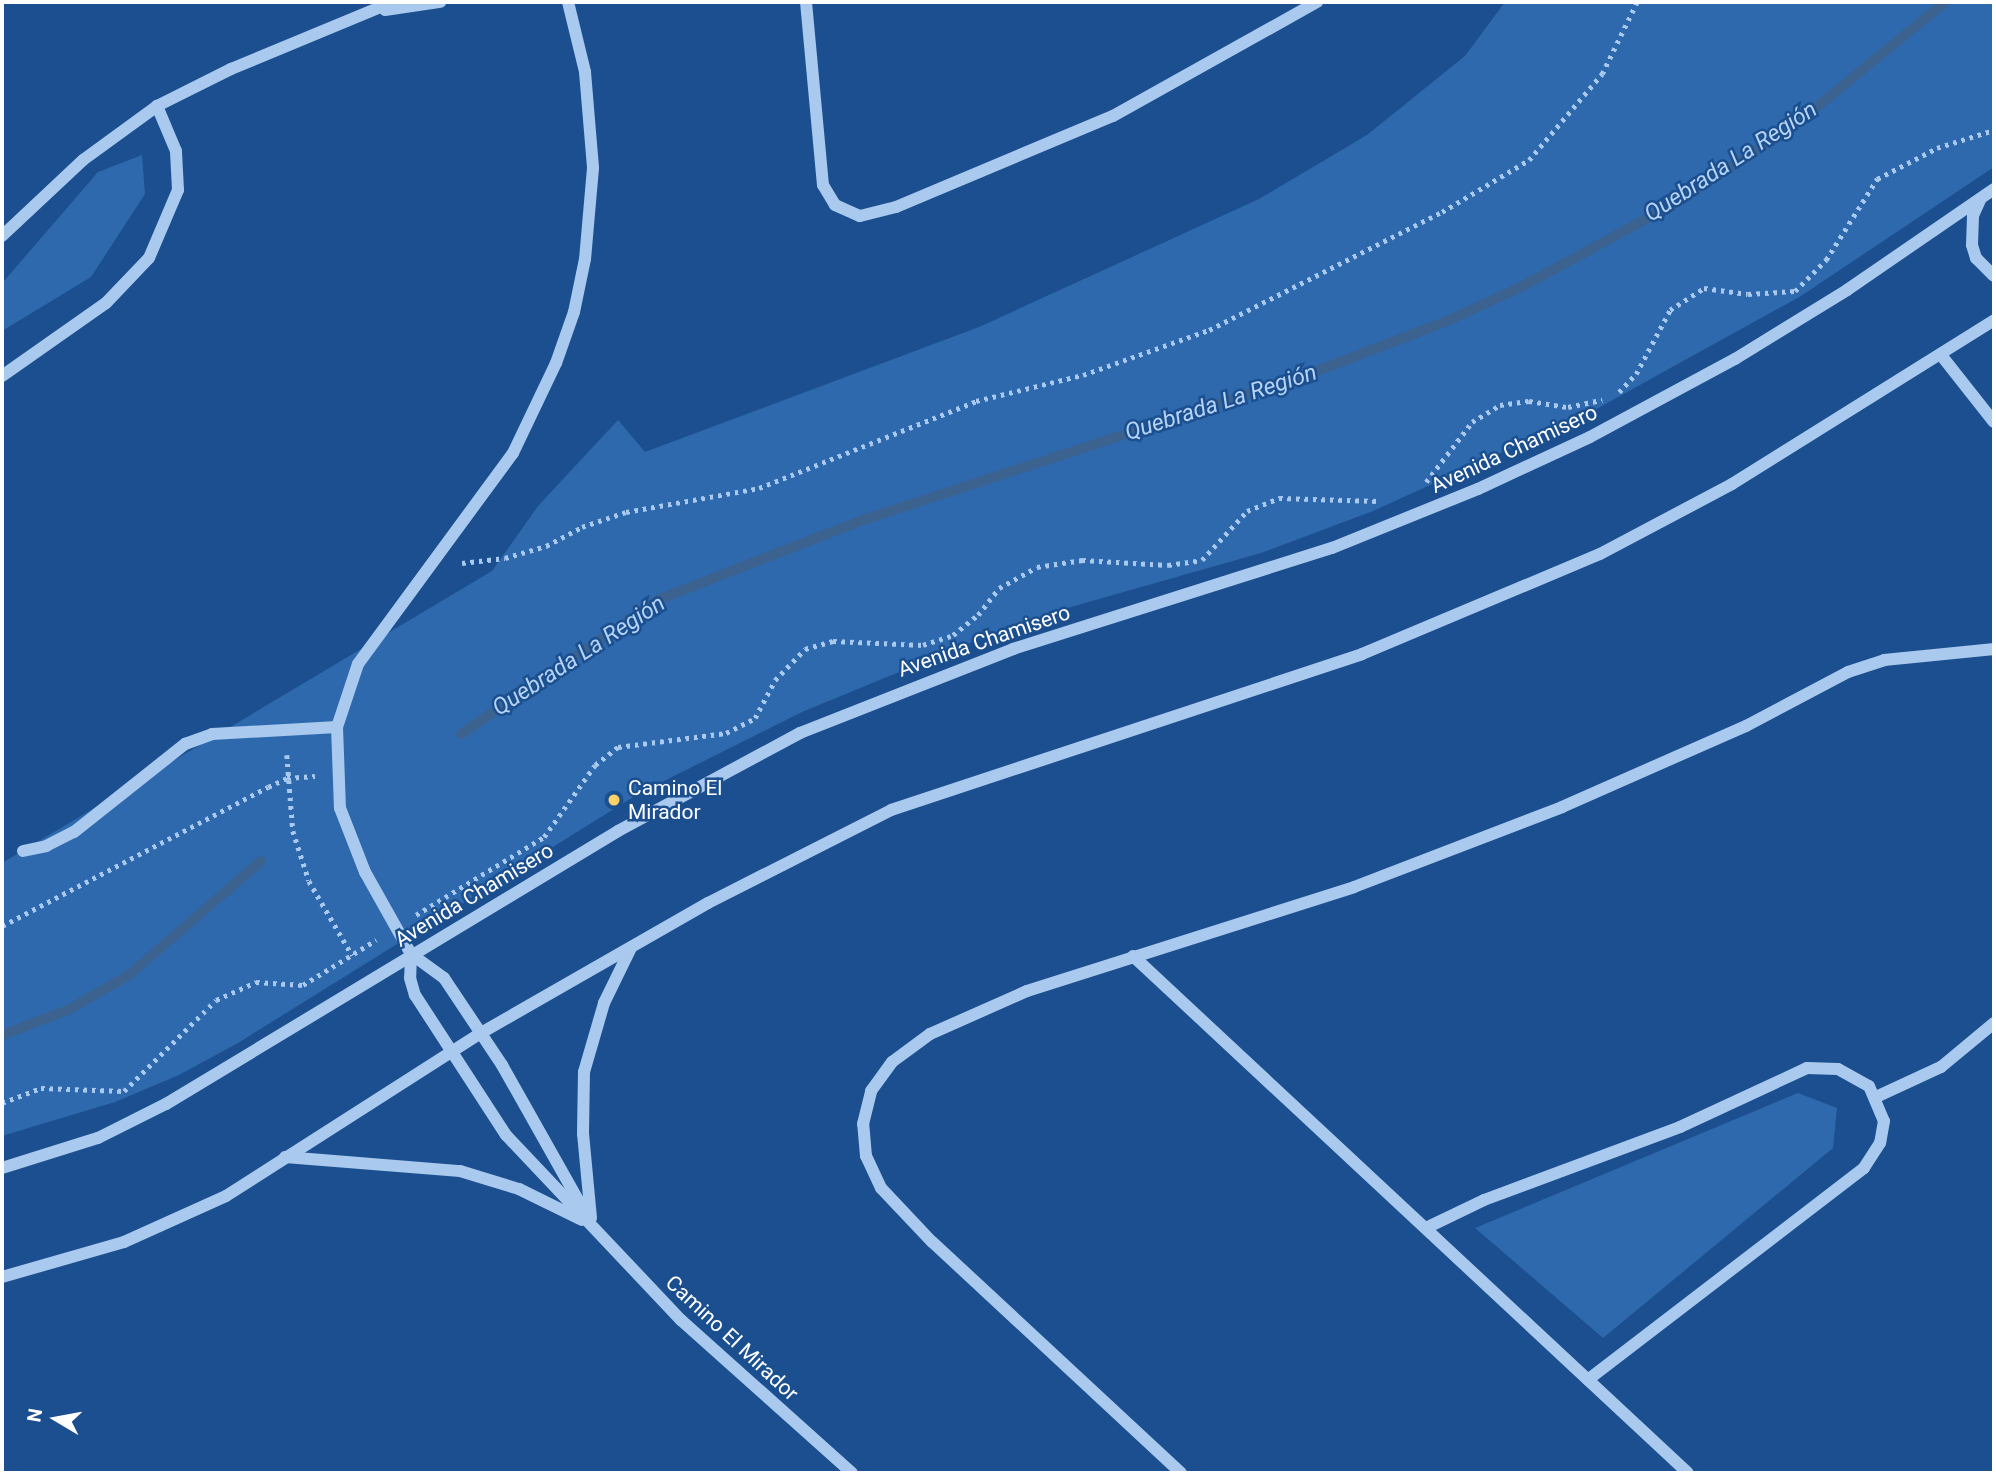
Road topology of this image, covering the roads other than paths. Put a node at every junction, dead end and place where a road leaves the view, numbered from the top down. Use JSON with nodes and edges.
{"nodes":[{"id":1,"x":393,"y":2,"type":"edge"},
{"id":2,"x":440,"y":2,"type":"edge"},
{"id":3,"x":568,"y":2,"type":"edge"},
{"id":4,"x":806,"y":2,"type":"edge"},
{"id":5,"x":1317,"y":2,"type":"edge"},
{"id":6,"x":374,"y":11,"type":"junction"},
{"id":7,"x":157,"y":106,"type":"junction"},
{"id":8,"x":1994,"y":189,"type":"edge"},
{"id":9,"x":1980,"y":200,"type":"junction"},
{"id":10,"x":2,"y":236,"type":"edge"},
{"id":11,"x":1994,"y":276,"type":"edge"},
{"id":12,"x":1994,"y":320,"type":"edge"},
{"id":13,"x":1941,"y":355,"type":"junction"},
{"id":14,"x":2,"y":376,"type":"edge"},
{"id":15,"x":1994,"y":422,"type":"edge"},
{"id":16,"x":1994,"y":649,"type":"edge"},
{"id":17,"x":337,"y":727,"type":"junction"},
{"id":18,"x":23,"y":851,"type":"dead end"},
{"id":19,"x":631,"y":947,"type":"junction"},
{"id":20,"x":411,"y":954,"type":"junction"},
{"id":21,"x":1133,"y":956,"type":"junction"},
{"id":22,"x":1994,"y":1023,"type":"edge"},
{"id":23,"x":481,"y":1033,"type":"junction"},
{"id":24,"x":449,"y":1053,"type":"junction"},
{"id":25,"x":1876,"y":1097,"type":"junction"},
{"id":26,"x":285,"y":1157,"type":"junction"},
{"id":27,"x":2,"y":1168,"type":"edge"},
{"id":28,"x":592,"y":1225,"type":"junction"},
{"id":29,"x":1428,"y":1227,"type":"junction"},
{"id":30,"x":2,"y":1277,"type":"edge"},
{"id":31,"x":1588,"y":1380,"type":"junction"},
{"id":32,"x":852,"y":1473,"type":"edge"},
{"id":33,"x":1181,"y":1473,"type":"edge"},
{"id":34,"x":1688,"y":1473,"type":"edge"}],
"edges":[{"from":1,"to":6,"type":"street"},
{"from":2,"to":6,"type":"street"},
{"from":3,"to":17,"type":"street","name":"Camino El Mirador"},
{"from":4,"to":5,"type":"street"},
{"from":6,"to":7,"type":"street"},
{"from":7,"to":10,"type":"street"},
{"from":7,"to":14,"type":"street"},
{"from":8,"to":9,"type":"street","name":"Avenida Chamisero"},
{"from":9,"to":11,"type":"street"},
{"from":9,"to":20,"type":"street","name":"Avenida Chamisero"},
{"from":12,"to":13,"type":"street"},
{"from":13,"to":15,"type":"street"},
{"from":13,"to":19,"type":"street"},
{"from":16,"to":21,"type":"street"},
{"from":17,"to":18,"type":"street"},
{"from":17,"to":20,"type":"street","name":"Camino El Mirador"},
{"from":19,"to":23,"type":"street"},
{"from":19,"to":28,"type":"street"},
{"from":20,"to":23,"type":"street","name":"Camino El Mirador"},
{"from":20,"to":24,"type":"street","name":"Camino El Mirador"},
{"from":20,"to":27,"type":"street","name":"Avenida Chamisero"},
{"from":21,"to":29,"type":"street"},
{"from":21,"to":33,"type":"street"},
{"from":22,"to":25,"type":"street"},
{"from":23,"to":24,"type":"street"},
{"from":23,"to":28,"type":"street","name":"Camino El Mirador"},
{"from":24,"to":26,"type":"street"},
{"from":24,"to":28,"type":"street","name":"Camino El Mirador"},
{"from":25,"to":29,"type":"street"},
{"from":25,"to":31,"type":"street"},
{"from":26,"to":28,"type":"street"},
{"from":26,"to":30,"type":"street"},
{"from":28,"to":32,"type":"street","name":"Camino El Mirador"},
{"from":29,"to":31,"type":"street"},
{"from":31,"to":34,"type":"street"}]}
